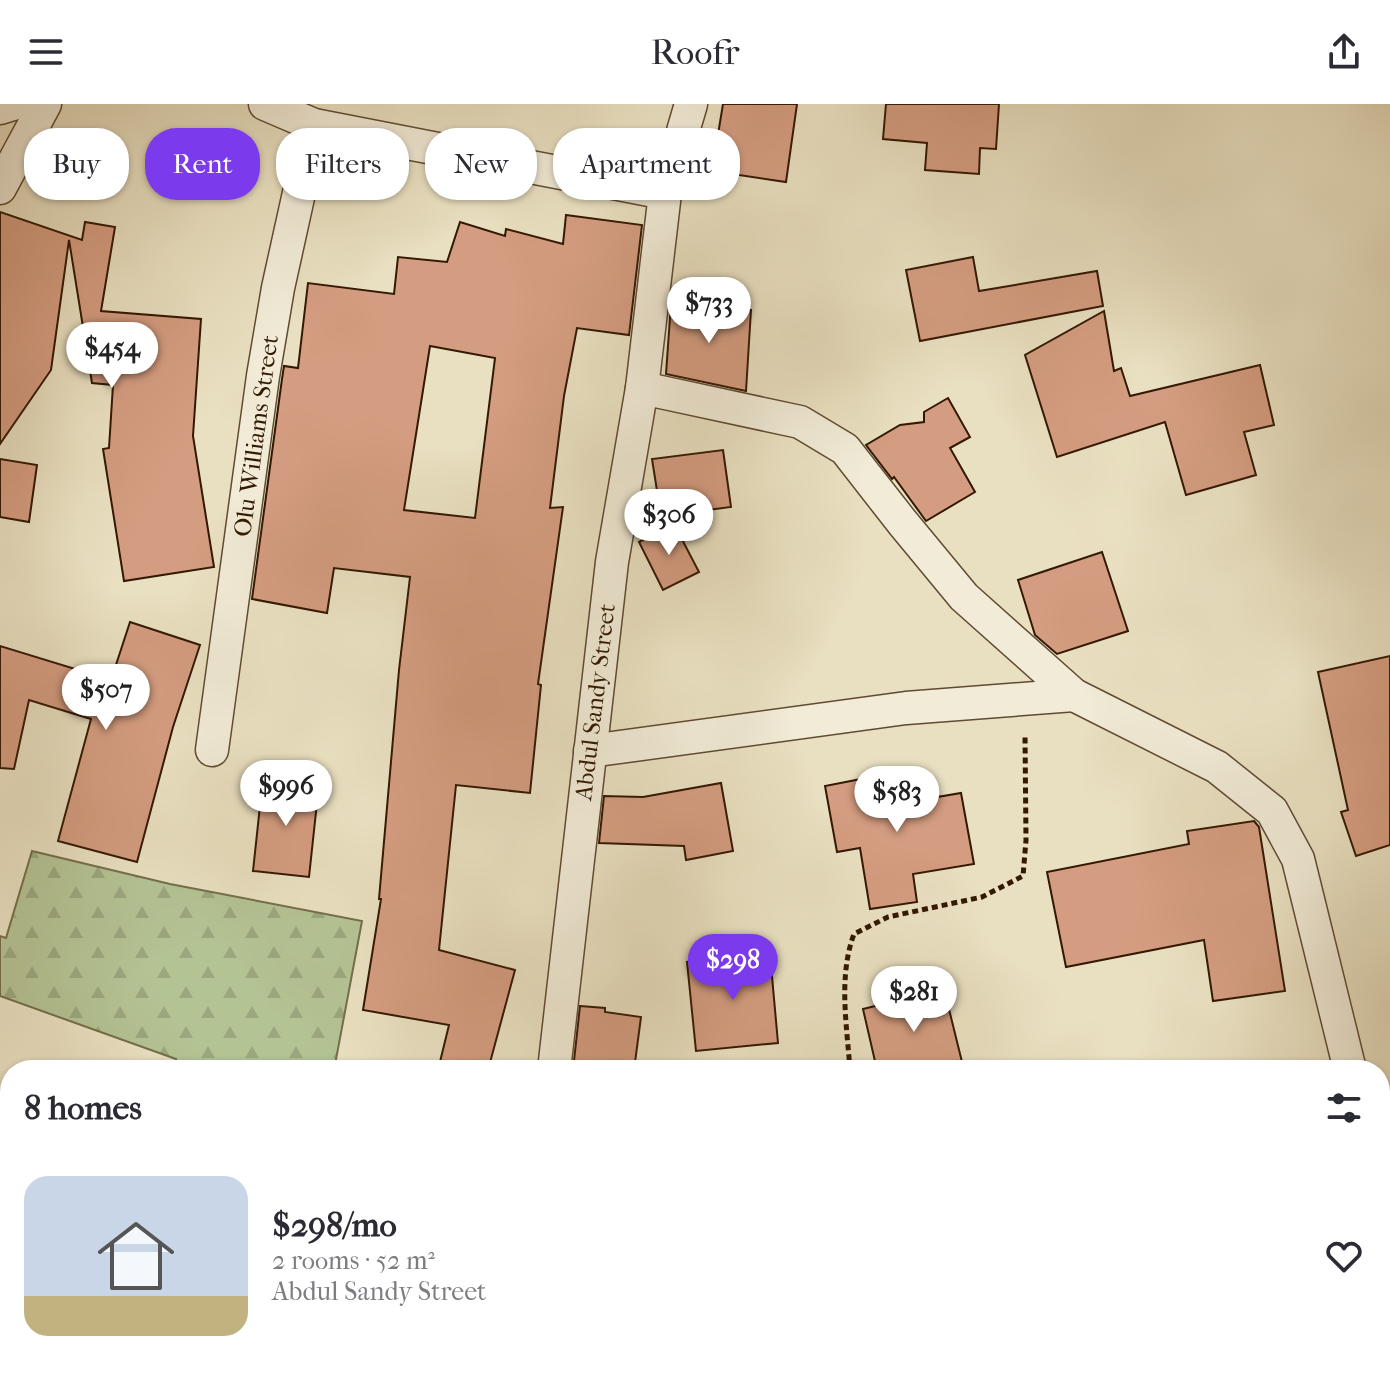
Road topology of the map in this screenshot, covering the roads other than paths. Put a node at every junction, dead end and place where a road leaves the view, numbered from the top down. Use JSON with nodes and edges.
{"nodes":[{"id":1,"x":13,"y":104,"type":"edge"},
{"id":2,"x":45,"y":104,"type":"edge"},
{"id":3,"x":265,"y":104,"type":"edge"},
{"id":4,"x":691,"y":104,"type":"edge"},
{"id":5,"x":0,"y":108,"type":"edge"},
{"id":6,"x":314,"y":125,"type":"junction"},
{"id":7,"x":684,"y":128,"type":"edge"},
{"id":8,"x":553,"y":171,"type":"edge"},
{"id":9,"x":0,"y":188,"type":"edge"},
{"id":10,"x":664,"y":200,"type":"edge"},
{"id":11,"x":642,"y":388,"type":"junction"},
{"id":12,"x":1074,"y":695,"type":"junction"},
{"id":13,"x":212,"y":750,"type":"dead end"},
{"id":14,"x":590,"y":751,"type":"junction"},
{"id":15,"x":555,"y":1060,"type":"edge"},
{"id":16,"x":1348,"y":1060,"type":"edge"}],
"edges":[{"from":1,"to":5,"type":"street"},
{"from":2,"to":9,"type":"street"},
{"from":3,"to":6,"type":"street"},
{"from":4,"to":7,"type":"street","name":"Abdul Sandy Street"},
{"from":6,"to":8,"type":"street"},
{"from":6,"to":13,"type":"street","name":"Olu Williams Street"},
{"from":10,"to":11,"type":"street","name":"Abdul Sandy Street"},
{"from":11,"to":12,"type":"street"},
{"from":11,"to":14,"type":"street","name":"Abdul Sandy Street"},
{"from":12,"to":14,"type":"street"},
{"from":12,"to":16,"type":"street"},
{"from":14,"to":15,"type":"street","name":"Abdul Sandy Street"}]}
